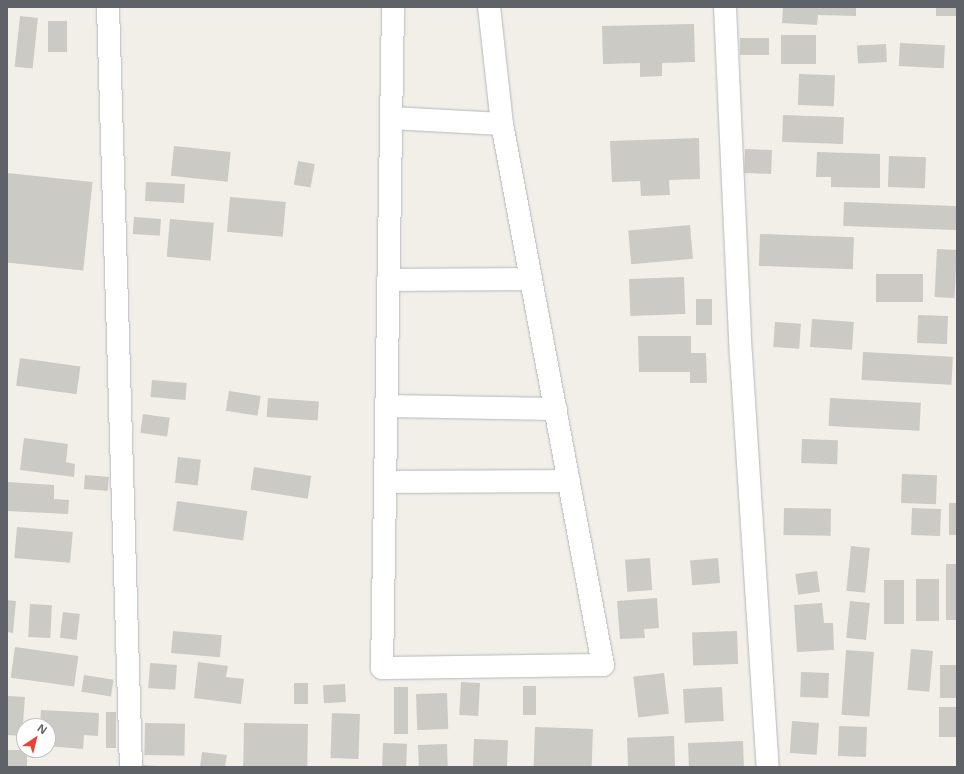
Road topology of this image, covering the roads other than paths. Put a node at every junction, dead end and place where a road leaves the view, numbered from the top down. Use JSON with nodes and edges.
{"nodes":[{"id":1,"x":108,"y":7,"type":"edge"},
{"id":2,"x":393,"y":7,"type":"edge"},
{"id":3,"x":489,"y":7,"type":"edge"},
{"id":4,"x":724,"y":7,"type":"edge"},
{"id":5,"x":391,"y":118,"type":"junction"},
{"id":6,"x":502,"y":124,"type":"junction"},
{"id":7,"x":388,"y":280,"type":"junction"},
{"id":8,"x":531,"y":280,"type":"junction"},
{"id":9,"x":386,"y":406,"type":"junction"},
{"id":10,"x":556,"y":409,"type":"junction"},
{"id":11,"x":569,"y":481,"type":"junction"},
{"id":12,"x":385,"y":482,"type":"junction"},
{"id":13,"x":131,"y":767,"type":"edge"},
{"id":14,"x":768,"y":767,"type":"edge"}],
"edges":[{"from":1,"to":13,"type":"street"},
{"from":2,"to":5,"type":"street"},
{"from":3,"to":6,"type":"street"},
{"from":4,"to":14,"type":"street"},
{"from":5,"to":6,"type":"street"},
{"from":5,"to":7,"type":"street"},
{"from":6,"to":8,"type":"street"},
{"from":7,"to":8,"type":"street"},
{"from":7,"to":9,"type":"street"},
{"from":8,"to":10,"type":"street"},
{"from":9,"to":10,"type":"street"},
{"from":9,"to":12,"type":"street"},
{"from":10,"to":11,"type":"street"},
{"from":11,"to":12,"type":"street"},
{"from":11,"to":12,"type":"street"}]}
